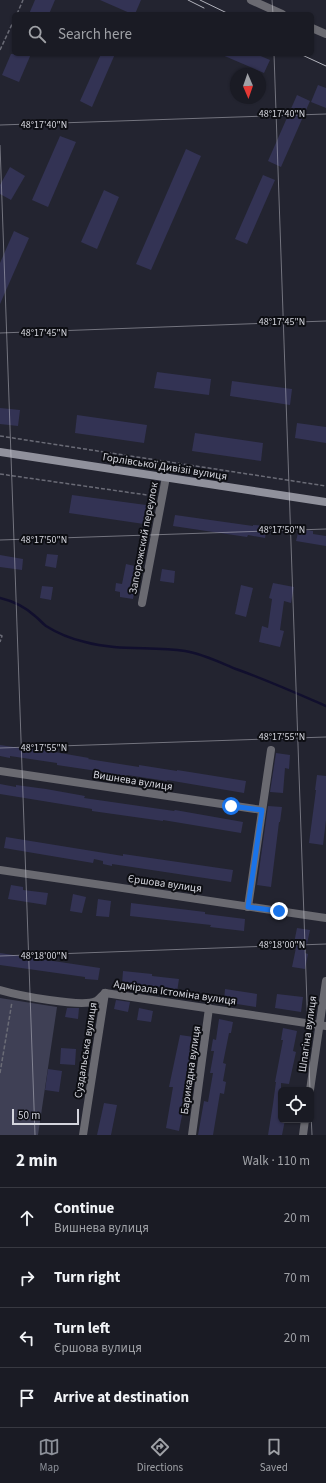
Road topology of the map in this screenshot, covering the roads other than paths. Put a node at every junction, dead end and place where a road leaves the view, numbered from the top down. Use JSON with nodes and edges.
{"nodes":[{"id":1,"x":251,"y":0,"type":"edge"},
{"id":2,"x":278,"y":12,"type":"edge"},
{"id":3,"x":314,"y":29,"type":"edge"},
{"id":4,"x":326,"y":34,"type":"edge"},
{"id":5,"x":0,"y":452,"type":"edge"},
{"id":6,"x":166,"y":477,"type":"junction"},
{"id":7,"x":326,"y":502,"type":"edge"},
{"id":8,"x":142,"y":603,"type":"dead end"},
{"id":9,"x":271,"y":750,"type":"dead end"},
{"id":10,"x":0,"y":771,"type":"edge"},
{"id":11,"x":262,"y":810,"type":"junction"},
{"id":12,"x":0,"y":870,"type":"edge"},
{"id":13,"x":248,"y":907,"type":"junction"},
{"id":14,"x":326,"y":918,"type":"edge"},
{"id":15,"x":326,"y":981,"type":"edge"},
{"id":16,"x":0,"y":990,"type":"edge"},
{"id":17,"x":105,"y":993,"type":"junction"},
{"id":18,"x":209,"y":1008,"type":"junction"},
{"id":19,"x":323,"y":1025,"type":"edge"},
{"id":20,"x":311,"y":1087,"type":"edge"},
{"id":21,"x":305,"y":1123,"type":"edge"},
{"id":22,"x":83,"y":1135,"type":"edge"},
{"id":23,"x":192,"y":1135,"type":"edge"},
{"id":24,"x":303,"y":1135,"type":"edge"}],
"edges":[{"from":1,"to":2,"type":"street"},
{"from":3,"to":4,"type":"street"},
{"from":5,"to":6,"type":"main road","name":"Горлівської Дивізії вулиця"},
{"from":6,"to":7,"type":"main road","name":"Горлівської Дивізії вулиця"},
{"from":6,"to":8,"type":"street","name":"Запорожский переулок"},
{"from":9,"to":11,"type":"street"},
{"from":10,"to":11,"type":"street","name":"Вишнева вулиця"},
{"from":11,"to":13,"type":"street"},
{"from":12,"to":13,"type":"street","name":"Єршова вулиця"},
{"from":13,"to":14,"type":"street","name":"Єршова вулиця"},
{"from":15,"to":19,"type":"street","name":"Шпагіна вулиця"},
{"from":16,"to":17,"type":"street","name":"Адмірала Істоміна вулиця"},
{"from":17,"to":18,"type":"street","name":"Адмірала Істоміна вулиця"},
{"from":17,"to":22,"type":"street","name":"Суздальська вулиця"},
{"from":18,"to":19,"type":"street","name":"Адмірала Істоміна вулиця"},
{"from":18,"to":23,"type":"street","name":"Барикадна вулиця"},
{"from":19,"to":20,"type":"street","name":"Шпагіна вулиця"},
{"from":21,"to":24,"type":"street"}]}
